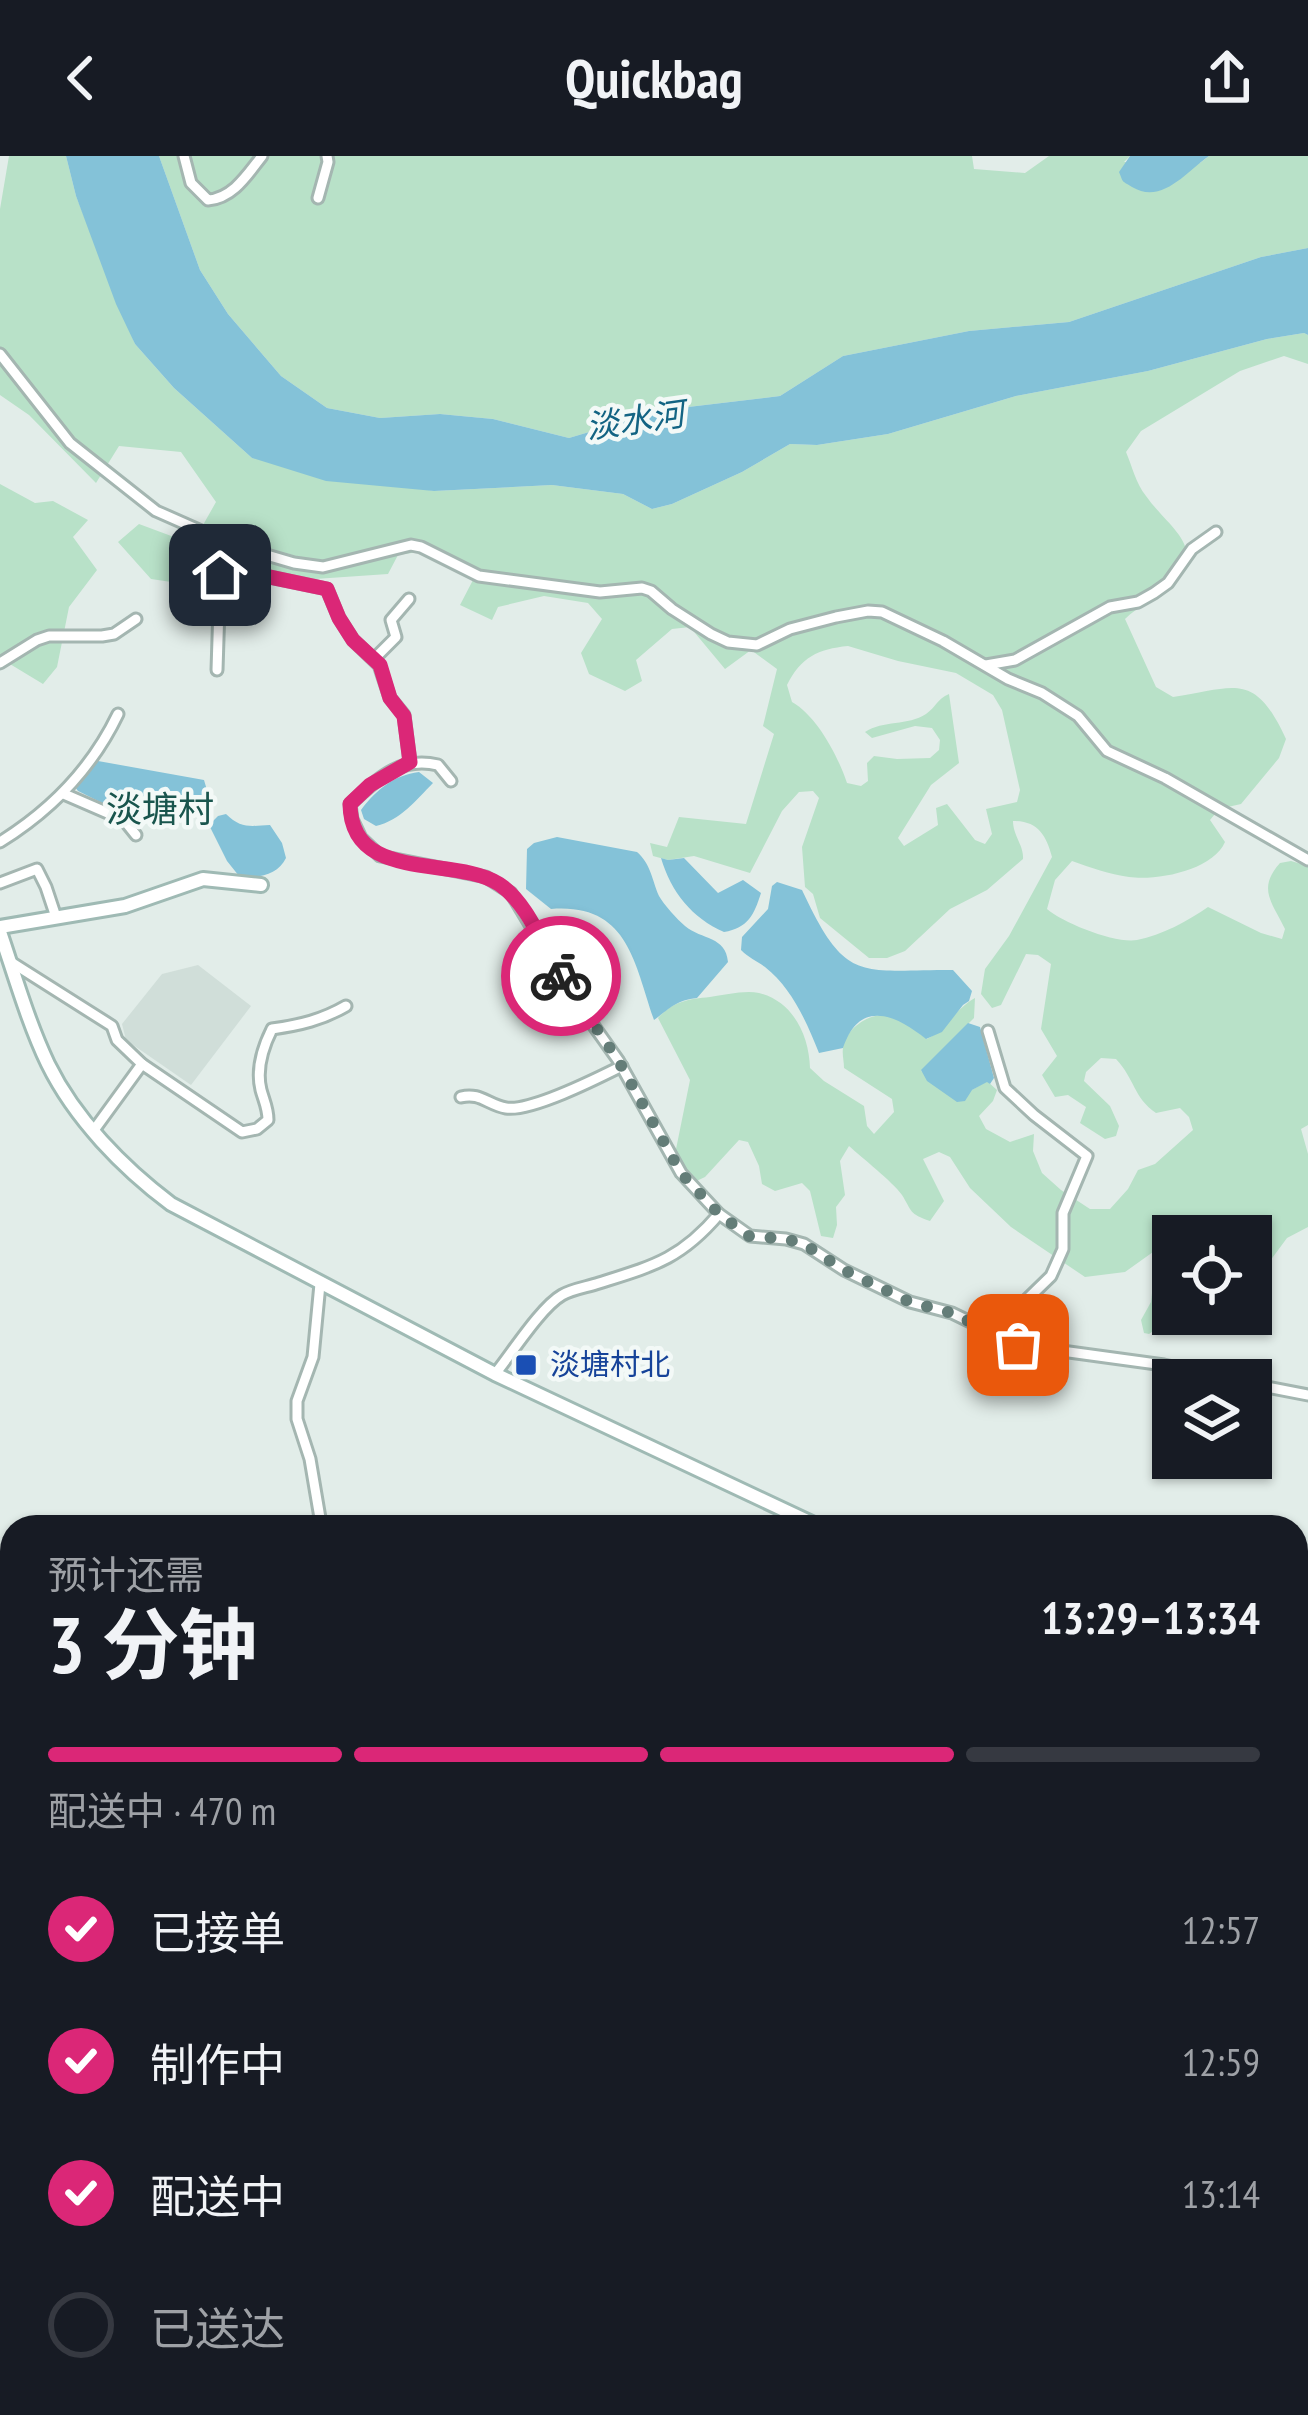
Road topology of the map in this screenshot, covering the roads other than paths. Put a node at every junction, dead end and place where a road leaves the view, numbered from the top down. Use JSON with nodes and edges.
{"nodes":[{"id":1,"x":184,"y":156,"type":"edge"},
{"id":2,"x":262,"y":156,"type":"edge"},
{"id":3,"x":327,"y":156,"type":"edge"},
{"id":4,"x":319,"y":198,"type":"dead end"},
{"id":5,"x":0,"y":354,"type":"edge"},
{"id":6,"x":1216,"y":532,"type":"dead end"},
{"id":7,"x":220,"y":575,"type":"junction"},
{"id":8,"x":182,"y":598,"type":"dead end"},
{"id":9,"x":409,"y":599,"type":"dead end"},
{"id":10,"x":136,"y":619,"type":"dead end"},
{"id":11,"x":374,"y":659,"type":"junction"},
{"id":12,"x":0,"y":663,"type":"edge"},
{"id":13,"x":980,"y":665,"type":"junction"},
{"id":14,"x":217,"y":670,"type":"dead end"},
{"id":15,"x":118,"y":714,"type":"dead end"},
{"id":16,"x":410,"y":762,"type":"junction"},
{"id":17,"x":451,"y":781,"type":"dead end"},
{"id":18,"x":64,"y":794,"type":"junction"},
{"id":19,"x":136,"y":835,"type":"dead end"},
{"id":20,"x":0,"y":842,"type":"edge"},
{"id":21,"x":1308,"y":860,"type":"edge"},
{"id":22,"x":0,"y":883,"type":"edge"},
{"id":23,"x":261,"y":886,"type":"dead end"},
{"id":24,"x":56,"y":917,"type":"junction"},
{"id":25,"x":0,"y":929,"type":"edge"},
{"id":26,"x":10,"y":961,"type":"junction"},
{"id":27,"x":346,"y":1006,"type":"dead end"},
{"id":28,"x":988,"y":1030,"type":"dead end"},
{"id":29,"x":142,"y":1064,"type":"junction"},
{"id":30,"x":622,"y":1066,"type":"junction"},
{"id":31,"x":461,"y":1097,"type":"dead end"},
{"id":32,"x":94,"y":1130,"type":"junction"},
{"id":33,"x":719,"y":1214,"type":"junction"},
{"id":34,"x":320,"y":1284,"type":"junction"},
{"id":35,"x":984,"y":1330,"type":"junction"},
{"id":36,"x":1152,"y":1363,"type":"edge"},
{"id":37,"x":495,"y":1375,"type":"junction"},
{"id":38,"x":1272,"y":1388,"type":"edge"},
{"id":39,"x":1308,"y":1395,"type":"edge"},
{"id":40,"x":319,"y":1515,"type":"edge"},
{"id":41,"x":794,"y":1515,"type":"edge"}],
"edges":[{"from":1,"to":2,"type":"street"},
{"from":3,"to":4,"type":"street"},
{"from":5,"to":13,"type":"street"},
{"from":6,"to":13,"type":"street"},
{"from":7,"to":8,"type":"street"},
{"from":7,"to":11,"type":"street"},
{"from":7,"to":14,"type":"street"},
{"from":9,"to":11,"type":"street"},
{"from":10,"to":12,"type":"street"},
{"from":11,"to":16,"type":"street"},
{"from":13,"to":21,"type":"street"},
{"from":15,"to":18,"type":"street"},
{"from":16,"to":17,"type":"street"},
{"from":16,"to":30,"type":"street"},
{"from":18,"to":19,"type":"street"},
{"from":18,"to":20,"type":"street"},
{"from":22,"to":24,"type":"street"},
{"from":23,"to":24,"type":"main road"},
{"from":24,"to":25,"type":"main road"},
{"from":25,"to":26,"type":"main road"},
{"from":26,"to":29,"type":"street"},
{"from":26,"to":32,"type":"main road"},
{"from":27,"to":29,"type":"street"},
{"from":28,"to":35,"type":"street"},
{"from":29,"to":32,"type":"street"},
{"from":30,"to":31,"type":"street"},
{"from":30,"to":33,"type":"street"},
{"from":32,"to":34,"type":"main road"},
{"from":33,"to":35,"type":"street"},
{"from":33,"to":37,"type":"street"},
{"from":34,"to":37,"type":"main road"},
{"from":34,"to":40,"type":"street"},
{"from":35,"to":36,"type":"street"},
{"from":37,"to":41,"type":"main road"},
{"from":38,"to":39,"type":"street"}]}
